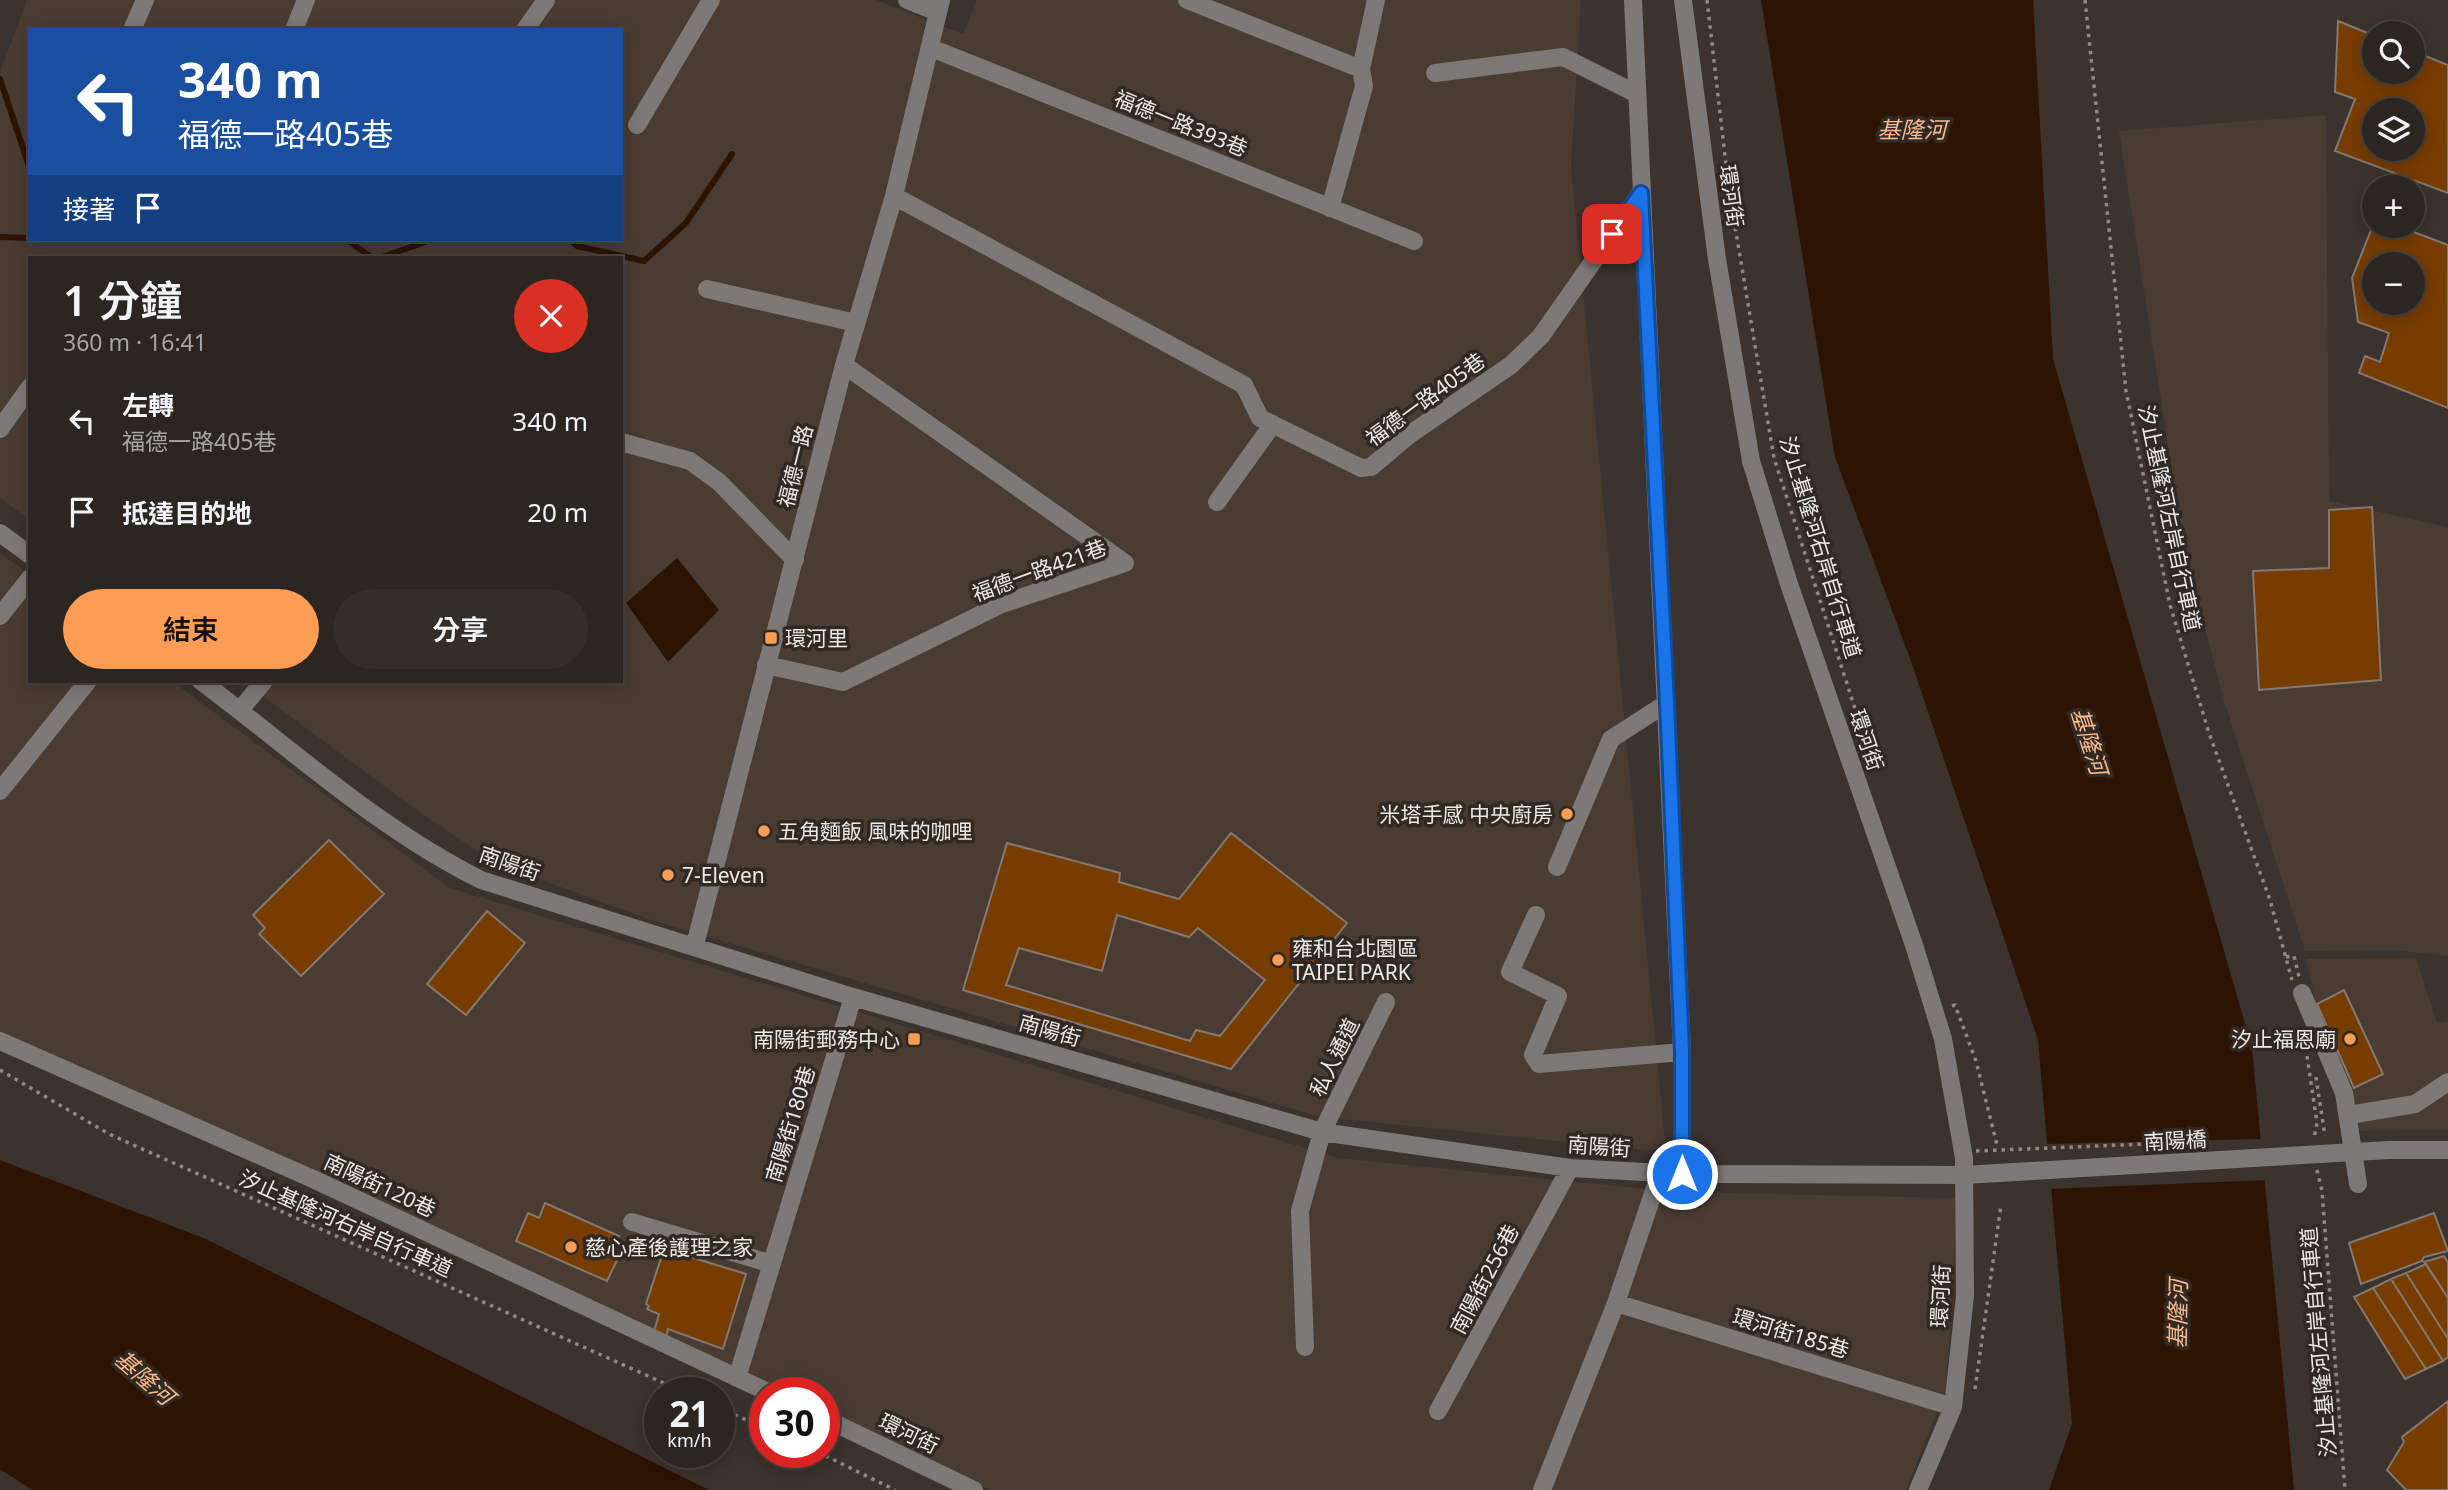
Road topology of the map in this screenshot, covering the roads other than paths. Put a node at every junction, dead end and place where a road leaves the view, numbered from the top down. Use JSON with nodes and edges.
{"nodes":[{"id":1,"x":145,"y":0,"type":"edge"},
{"id":2,"x":306,"y":0,"type":"edge"},
{"id":3,"x":546,"y":0,"type":"edge"},
{"id":4,"x":711,"y":0,"type":"edge"},
{"id":5,"x":907,"y":0,"type":"edge"},
{"id":6,"x":1186,"y":0,"type":"edge"},
{"id":7,"x":1376,"y":0,"type":"edge"},
{"id":8,"x":1633,"y":0,"type":"edge"},
{"id":9,"x":1683,"y":0,"type":"edge"},
{"id":10,"x":939,"y":6,"type":"edge"},
{"id":11,"x":133,"y":28,"type":"edge"},
{"id":12,"x":294,"y":28,"type":"edge"},
{"id":13,"x":526,"y":28,"type":"edge"},
{"id":14,"x":931,"y":48,"type":"junction"},
{"id":15,"x":1361,"y":69,"type":"junction"},
{"id":16,"x":1435,"y":73,"type":"dead end"},
{"id":17,"x":1637,"y":94,"type":"junction"},
{"id":18,"x":637,"y":125,"type":"dead end"},
{"id":19,"x":1641,"y":193,"type":"junction"},
{"id":20,"x":894,"y":196,"type":"junction"},
{"id":21,"x":1330,"y":208,"type":"junction"},
{"id":22,"x":1414,"y":241,"type":"dead end"},
{"id":23,"x":707,"y":289,"type":"dead end"},
{"id":24,"x":856,"y":323,"type":"junction"},
{"id":25,"x":844,"y":365,"type":"junction"},
{"id":26,"x":28,"y":390,"type":"edge"},
{"id":27,"x":1273,"y":424,"type":"junction"},
{"id":28,"x":0,"y":429,"type":"edge"},
{"id":29,"x":623,"y":443,"type":"edge"},
{"id":30,"x":1217,"y":502,"type":"dead end"},
{"id":31,"x":0,"y":533,"type":"edge"},
{"id":32,"x":28,"y":554,"type":"edge"},
{"id":33,"x":795,"y":560,"type":"junction"},
{"id":34,"x":28,"y":581,"type":"edge"},
{"id":35,"x":0,"y":616,"type":"edge"},
{"id":36,"x":766,"y":665,"type":"junction"},
{"id":37,"x":86,"y":683,"type":"edge"},
{"id":38,"x":204,"y":683,"type":"edge"},
{"id":39,"x":262,"y":683,"type":"edge"},
{"id":40,"x":1667,"y":703,"type":"junction"},
{"id":41,"x":240,"y":710,"type":"junction"},
{"id":42,"x":0,"y":792,"type":"edge"},
{"id":43,"x":1557,"y":867,"type":"dead end"},
{"id":44,"x":1536,"y":915,"type":"dead end"},
{"id":45,"x":695,"y":945,"type":"junction"},
{"id":46,"x":2298,"y":993,"type":"road end"},
{"id":47,"x":853,"y":997,"type":"junction"},
{"id":48,"x":1386,"y":1002,"type":"dead end"},
{"id":49,"x":0,"y":1041,"type":"edge"},
{"id":50,"x":1682,"y":1052,"type":"junction"},
{"id":51,"x":2448,"y":1082,"type":"edge"},
{"id":52,"x":2349,"y":1115,"type":"junction"},
{"id":53,"x":1322,"y":1132,"type":"junction"},
{"id":54,"x":2448,"y":1150,"type":"edge"},
{"id":55,"x":1570,"y":1168,"type":"junction"},
{"id":56,"x":1660,"y":1173,"type":"junction"},
{"id":57,"x":1682,"y":1174,"type":"junction"},
{"id":58,"x":1964,"y":1175,"type":"junction"},
{"id":59,"x":2358,"y":1184,"type":"dead end"},
{"id":60,"x":632,"y":1222,"type":"dead end"},
{"id":61,"x":772,"y":1264,"type":"junction"},
{"id":62,"x":1616,"y":1303,"type":"junction"},
{"id":63,"x":1305,"y":1347,"type":"dead end"},
{"id":64,"x":737,"y":1378,"type":"junction"},
{"id":65,"x":749,"y":1383,"type":"edge"},
{"id":66,"x":1953,"y":1408,"type":"junction"},
{"id":67,"x":1438,"y":1411,"type":"dead end"},
{"id":68,"x":840,"y":1426,"type":"edge"},
{"id":69,"x":974,"y":1490,"type":"edge"},
{"id":70,"x":1542,"y":1490,"type":"edge"},
{"id":71,"x":1918,"y":1490,"type":"edge"}],
"edges":[{"from":1,"to":11,"type":"street"},
{"from":2,"to":12,"type":"street"},
{"from":3,"to":13,"type":"street"},
{"from":4,"to":18,"type":"street"},
{"from":5,"to":10,"type":"street"},
{"from":6,"to":15,"type":"street"},
{"from":7,"to":15,"type":"street"},
{"from":8,"to":17,"type":"street"},
{"from":9,"to":58,"type":"street","name":"環河街"},
{"from":10,"to":14,"type":"street","name":"福德一路"},
{"from":14,"to":20,"type":"street","name":"福德一路"},
{"from":14,"to":21,"type":"street","name":"福德一路393巷"},
{"from":15,"to":21,"type":"street"},
{"from":16,"to":17,"type":"street"},
{"from":17,"to":19,"type":"street"},
{"from":19,"to":27,"type":"street","name":"福德一路405巷"},
{"from":19,"to":40,"type":"street"},
{"from":20,"to":24,"type":"street","name":"福德一路"},
{"from":20,"to":27,"type":"street","name":"福德一路405巷"},
{"from":21,"to":22,"type":"street","name":"福德一路393巷"},
{"from":23,"to":24,"type":"street"},
{"from":24,"to":25,"type":"street","name":"福德一路"},
{"from":25,"to":33,"type":"street","name":"福德一路"},
{"from":25,"to":36,"type":"street","name":"福德一路421巷"},
{"from":26,"to":28,"type":"street"},
{"from":27,"to":30,"type":"street"},
{"from":29,"to":33,"type":"street"},
{"from":31,"to":32,"type":"street"},
{"from":33,"to":36,"type":"street","name":"福德一路"},
{"from":34,"to":35,"type":"street"},
{"from":36,"to":45,"type":"street","name":"福德一路"},
{"from":37,"to":42,"type":"street"},
{"from":38,"to":41,"type":"street","name":"南陽街"},
{"from":39,"to":41,"type":"street"},
{"from":40,"to":43,"type":"street"},
{"from":40,"to":50,"type":"street"},
{"from":41,"to":45,"type":"street","name":"南陽街"},
{"from":44,"to":50,"type":"street"},
{"from":45,"to":47,"type":"street","name":"南陽街"},
{"from":46,"to":52,"type":"street"},
{"from":47,"to":53,"type":"street","name":"南陽街"},
{"from":47,"to":61,"type":"street","name":"南陽街180巷"},
{"from":48,"to":53,"type":"street","name":"私人通道"},
{"from":49,"to":64,"type":"street","name":"南陽街120巷"},
{"from":50,"to":57,"type":"street"},
{"from":51,"to":52,"type":"street"},
{"from":52,"to":59,"type":"street"},
{"from":53,"to":55,"type":"street","name":"南陽街"},
{"from":53,"to":63,"type":"street","name":"私人通道"},
{"from":54,"to":58,"type":"street","name":"南陽橋","bridge":true},
{"from":55,"to":56,"type":"street","name":"南陽街"},
{"from":55,"to":67,"type":"street","name":"南陽街256巷"},
{"from":56,"to":57,"type":"street","name":"南陽街"},
{"from":56,"to":62,"type":"street"},
{"from":57,"to":58,"type":"street","name":"南陽街"},
{"from":58,"to":66,"type":"street","name":"環河街"},
{"from":60,"to":61,"type":"street"},
{"from":61,"to":64,"type":"street","name":"南陽街180巷"},
{"from":62,"to":66,"type":"street","name":"環河街185巷"},
{"from":62,"to":70,"type":"street"},
{"from":64,"to":65,"type":"street"},
{"from":66,"to":71,"type":"street","name":"環河街"},
{"from":68,"to":69,"type":"street","name":"環河街"}]}
